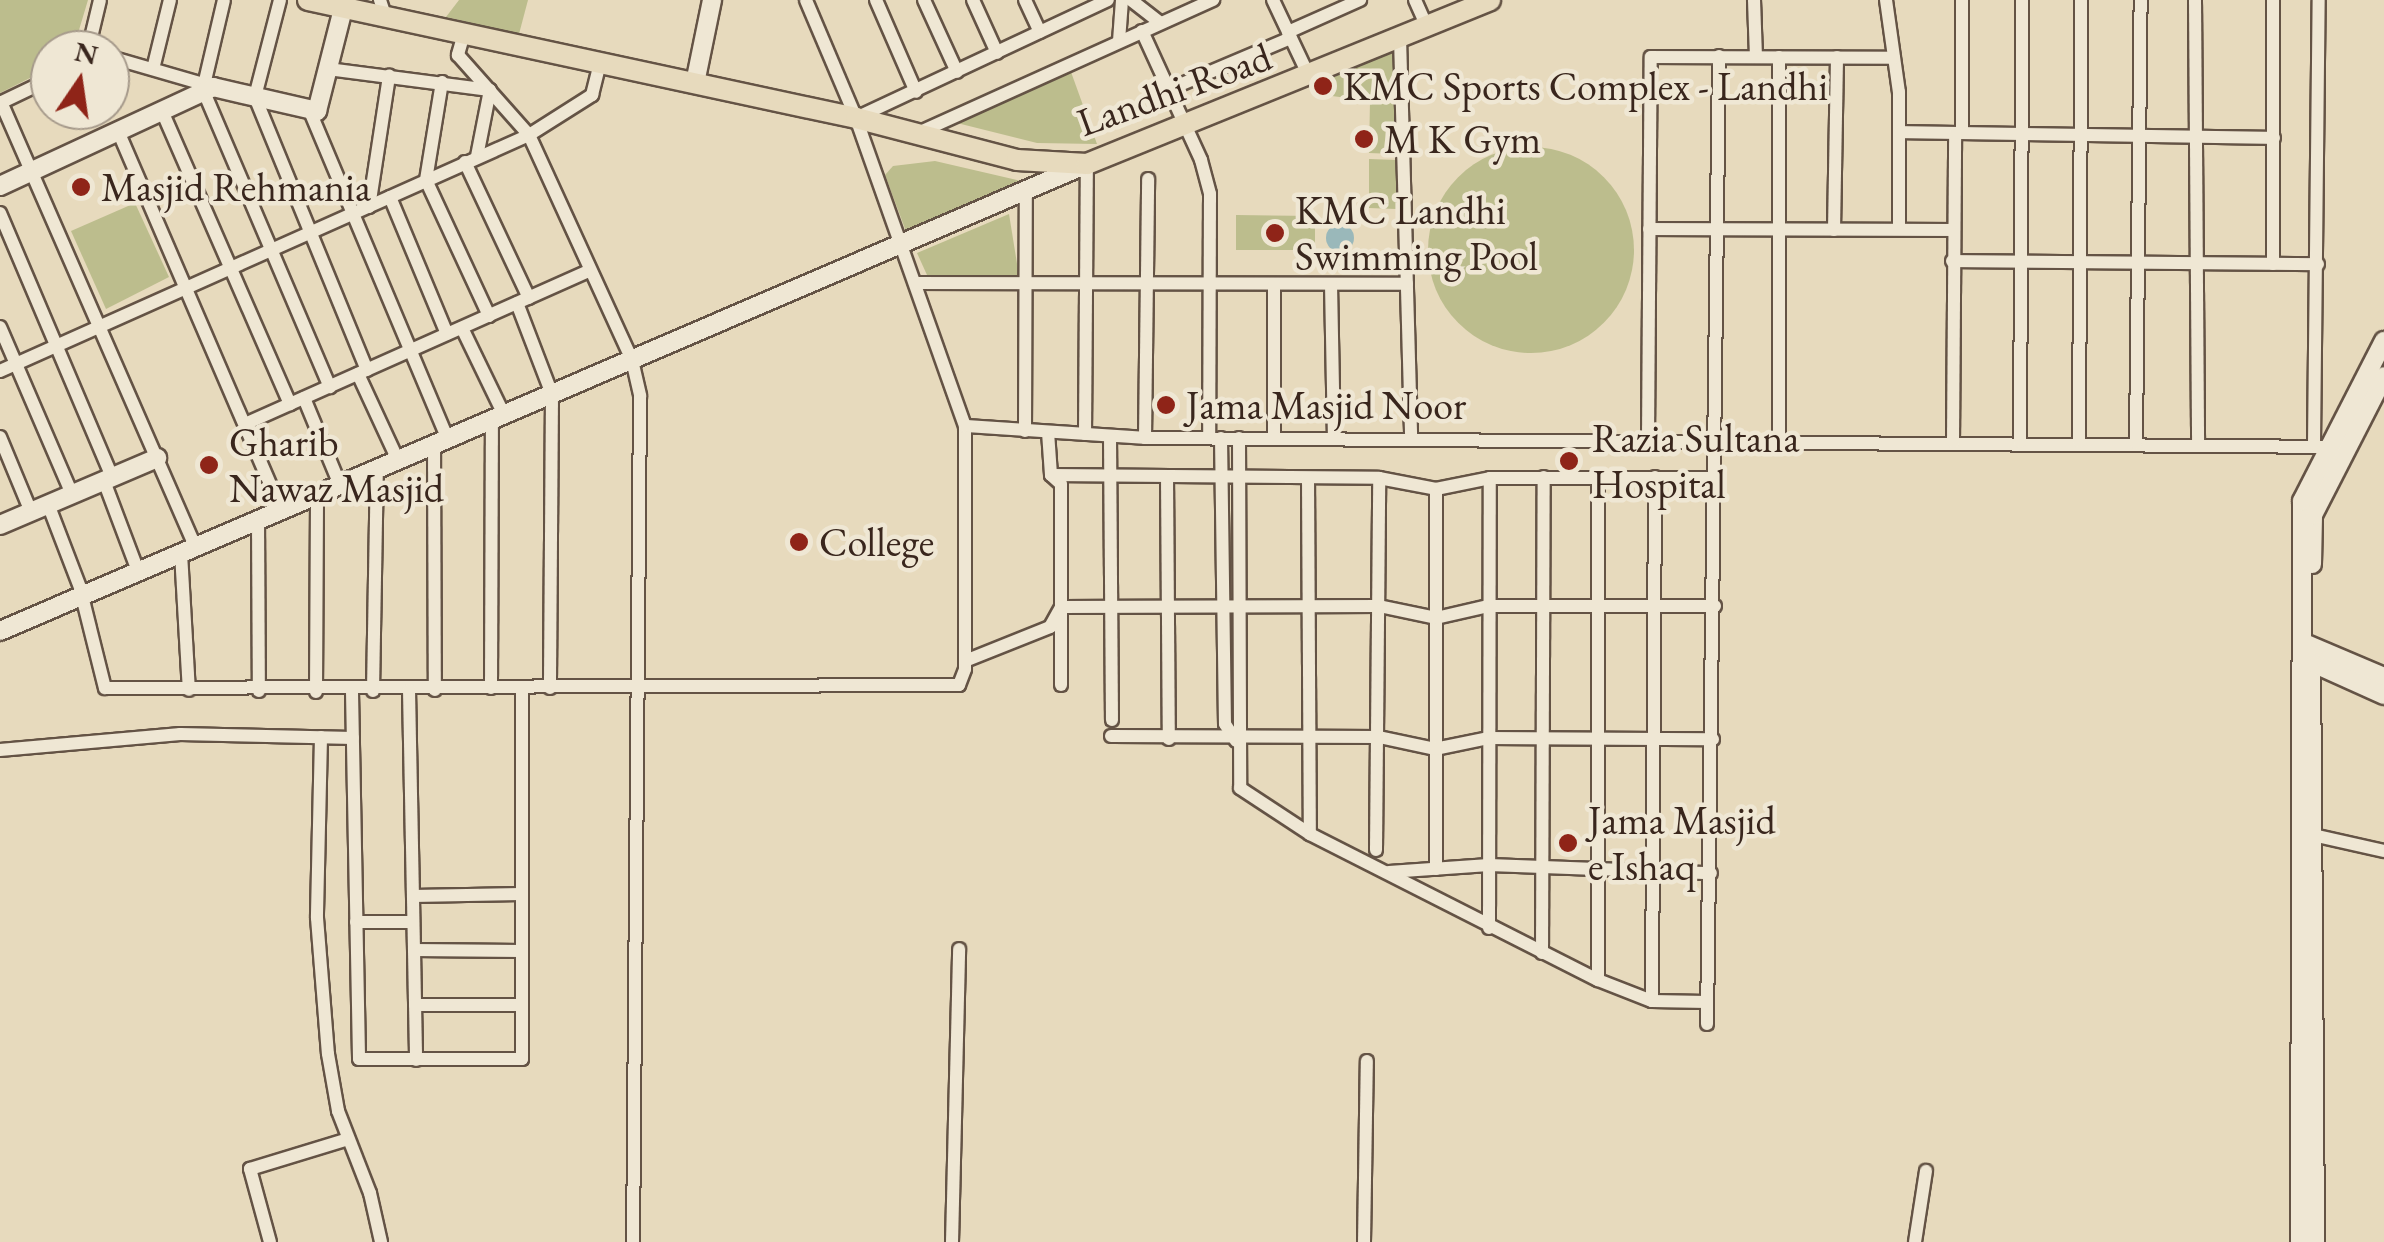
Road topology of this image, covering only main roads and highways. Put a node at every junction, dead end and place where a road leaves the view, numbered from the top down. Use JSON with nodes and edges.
{"nodes":[{"id":1,"x":308,"y":0,"type":"edge"},
{"id":2,"x":1490,"y":0,"type":"edge"},
{"id":3,"x":382,"y":10,"type":"edge"}],
"edges":[{"from":1,"to":3,"type":"main road","name":"Landhi Road"},
{"from":2,"to":3,"type":"main road","name":"Landhi Road"}]}
